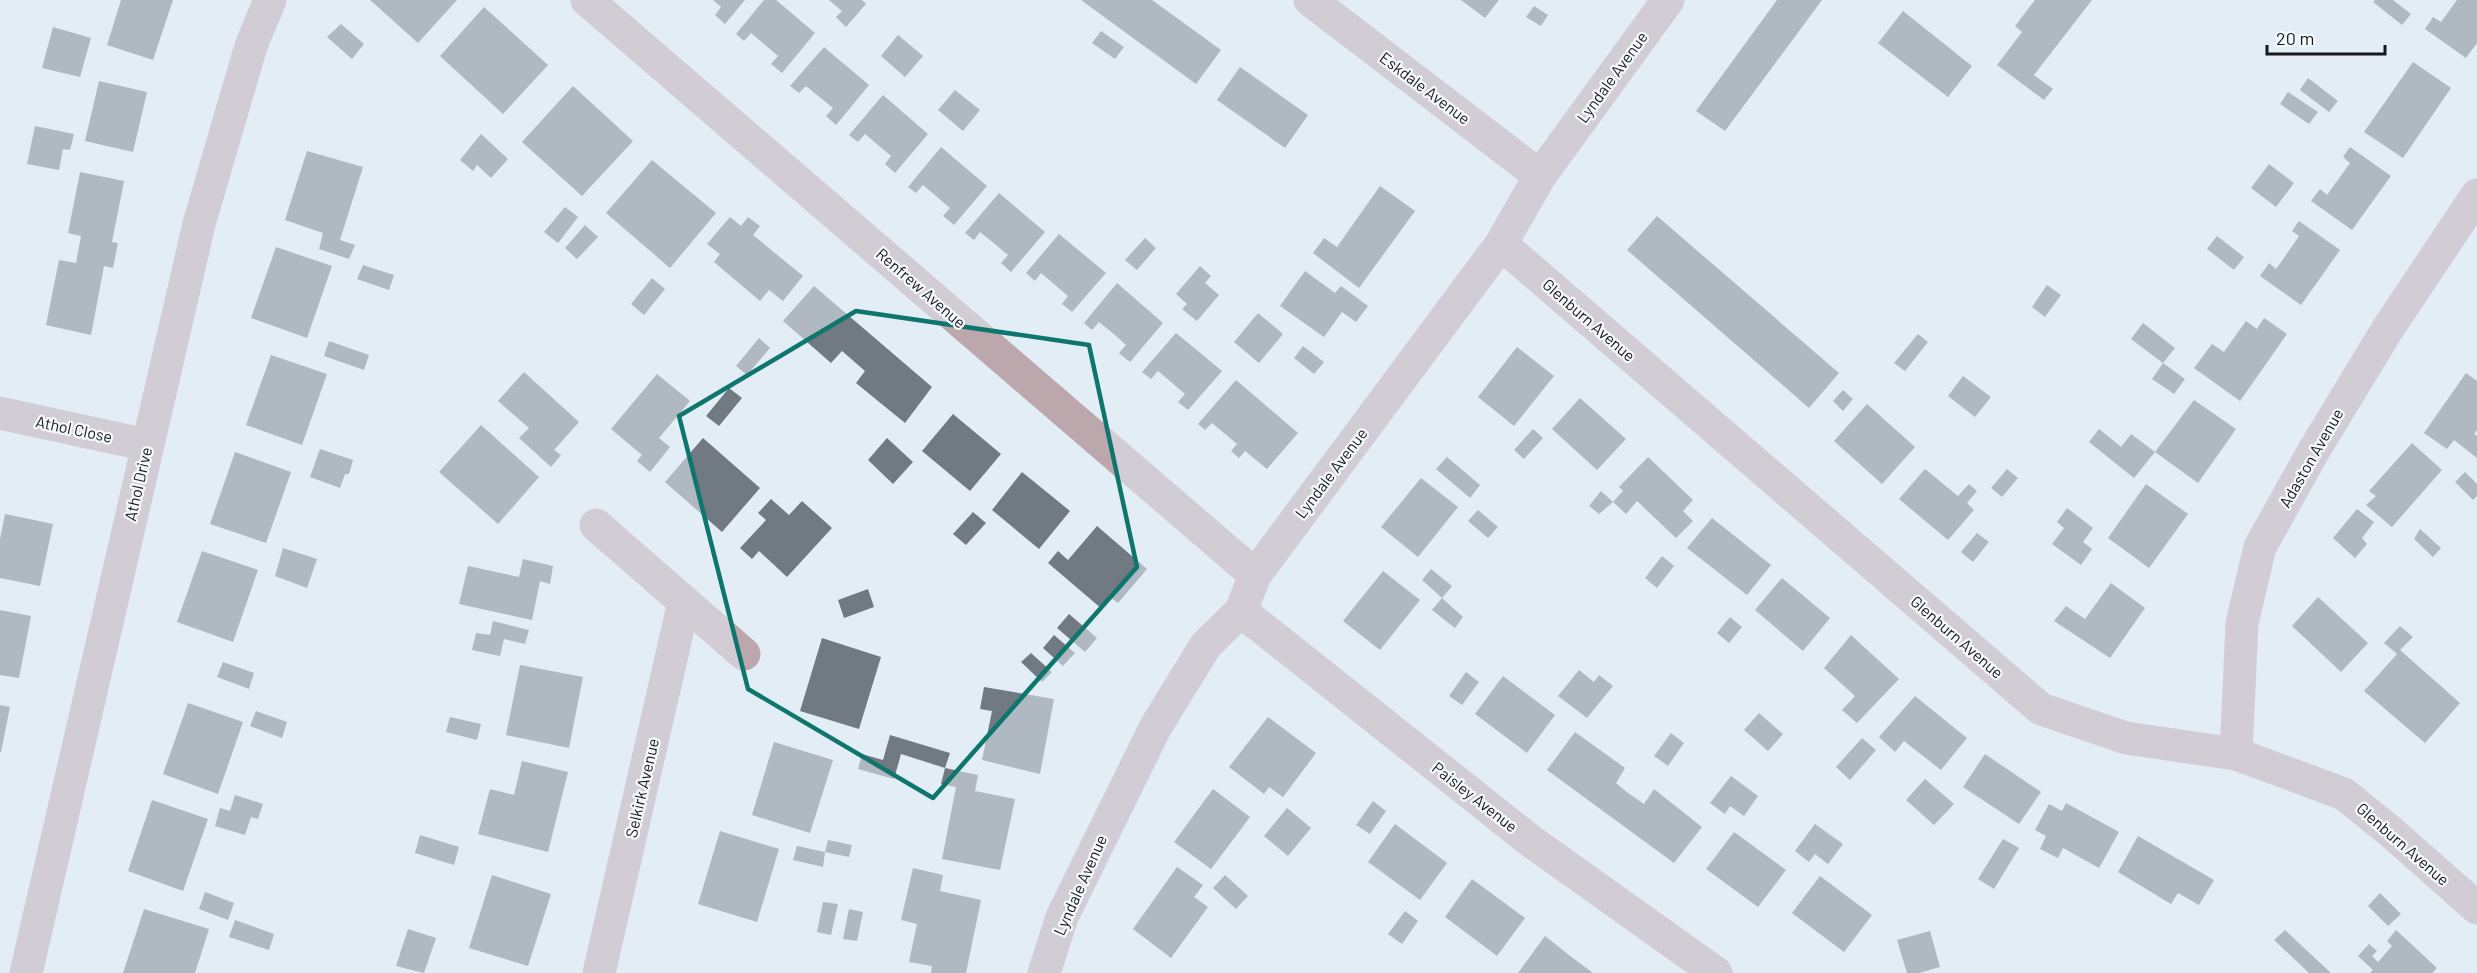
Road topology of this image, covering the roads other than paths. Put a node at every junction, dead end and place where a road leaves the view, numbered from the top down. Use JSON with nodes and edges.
{"nodes":[{"id":1,"x":270,"y":0,"type":"edge"},
{"id":2,"x":587,"y":0,"type":"edge"},
{"id":3,"x":1310,"y":0,"type":"edge"},
{"id":4,"x":1668,"y":0,"type":"edge"},
{"id":5,"x":1540,"y":176,"type":"junction"},
{"id":6,"x":2477,"y":195,"type":"edge"},
{"id":7,"x":1501,"y":244,"type":"junction"},
{"id":8,"x":0,"y":413,"type":"edge"},
{"id":9,"x":147,"y":445,"type":"junction"},
{"id":10,"x":596,"y":525,"type":"dead end"},
{"id":11,"x":1255,"y":575,"type":"junction"},
{"id":12,"x":684,"y":602,"type":"junction"},
{"id":13,"x":1240,"y":611,"type":"junction"},
{"id":14,"x":744,"y":654,"type":"dead end"},
{"id":15,"x":2236,"y":754,"type":"junction"},
{"id":16,"x":2477,"y":908,"type":"edge"},
{"id":17,"x":26,"y":973,"type":"edge"},
{"id":18,"x":599,"y":973,"type":"edge"},
{"id":19,"x":1044,"y":973,"type":"edge"},
{"id":20,"x":1716,"y":973,"type":"edge"}],
"edges":[{"from":1,"to":9,"type":"street","name":"Athol Drive"},
{"from":2,"to":11,"type":"street","name":"Renfrew Avenue"},
{"from":3,"to":5,"type":"street","name":"Eskdale Avenue"},
{"from":4,"to":5,"type":"street","name":"Lyndale Avenue"},
{"from":5,"to":7,"type":"street","name":"Lyndale Avenue"},
{"from":6,"to":15,"type":"street","name":"Adaston Avenue"},
{"from":7,"to":11,"type":"street","name":"Lyndale Avenue"},
{"from":7,"to":15,"type":"street","name":"Glenburn Avenue"},
{"from":8,"to":9,"type":"street","name":"Athol Close"},
{"from":9,"to":17,"type":"street","name":"Athol Drive"},
{"from":10,"to":12,"type":"street"},
{"from":11,"to":13,"type":"street","name":"Lyndale Avenue"},
{"from":12,"to":14,"type":"street"},
{"from":12,"to":18,"type":"street","name":"Selkirk Avenue"},
{"from":13,"to":19,"type":"street","name":"Lyndale Avenue"},
{"from":13,"to":20,"type":"street","name":"Paisley Avenue"},
{"from":15,"to":16,"type":"street","name":"Glenburn Avenue"}]}
